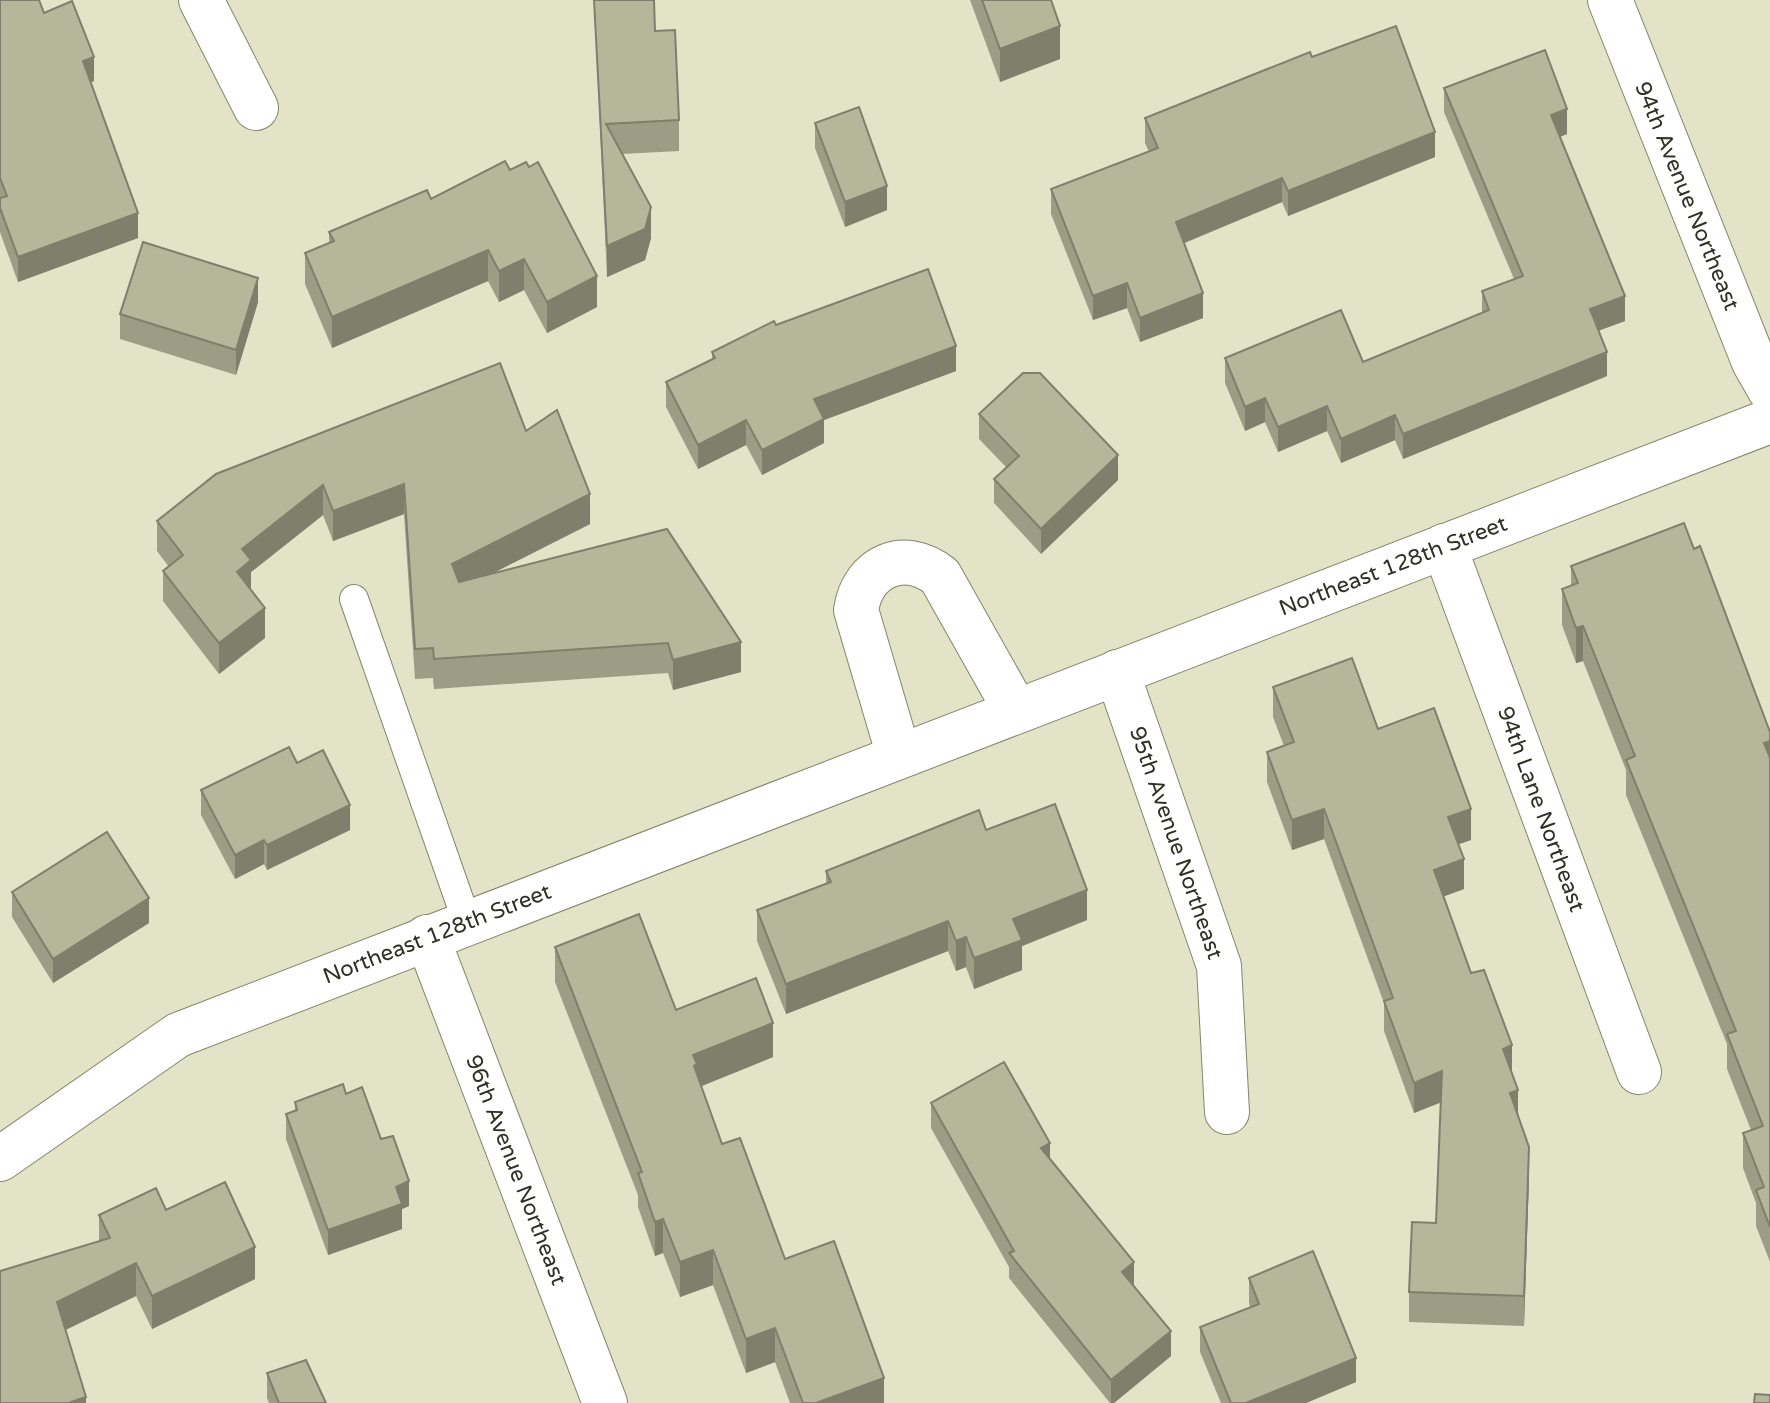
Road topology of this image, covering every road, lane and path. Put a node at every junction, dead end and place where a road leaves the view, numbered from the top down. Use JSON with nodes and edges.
{"nodes":[{"id":1,"x":201,"y":0,"type":"edge"},
{"id":2,"x":1610,"y":0,"type":"edge"},
{"id":3,"x":256,"y":108,"type":"dead end"},
{"id":4,"x":1770,"y":390,"type":"edge"},
{"id":5,"x":1770,"y":421,"type":"edge"},
{"id":6,"x":1444,"y":546,"type":"junction"},
{"id":7,"x":354,"y":599,"type":"dead end"},
{"id":8,"x":1117,"y":672,"type":"junction"},
{"id":9,"x":1016,"y":711,"type":"junction"},
{"id":10,"x":899,"y":756,"type":"junction"},
{"id":11,"x":467,"y":922,"type":"junction"},
{"id":12,"x":427,"y":937,"type":"junction"},
{"id":13,"x":1639,"y":1072,"type":"dead end"},
{"id":14,"x":1227,"y":1112,"type":"dead end"},
{"id":15,"x":0,"y":1159,"type":"edge"},
{"id":16,"x":605,"y":1403,"type":"edge"}],
"edges":[{"from":1,"to":3,"type":"street"},
{"from":2,"to":4,"type":"street","name":"94th Avenue Northeast"},
{"from":5,"to":6,"type":"street","name":"Northeast 128th Street"},
{"from":6,"to":8,"type":"street","name":"Northeast 128th Street"},
{"from":6,"to":13,"type":"street","name":"94th Lane Northeast"},
{"from":7,"to":11,"type":"lane"},
{"from":8,"to":9,"type":"street","name":"Northeast 128th Street"},
{"from":8,"to":14,"type":"street","name":"95th Avenue Northeast"},
{"from":9,"to":10,"type":"street","name":"Northeast 128th Street"},
{"from":9,"to":10,"type":"street"},
{"from":10,"to":11,"type":"street","name":"Northeast 128th Street"},
{"from":11,"to":12,"type":"street","name":"Northeast 128th Street"},
{"from":12,"to":15,"type":"street","name":"Northeast 128th Street"},
{"from":12,"to":16,"type":"street","name":"96th Avenue Northeast"}]}
